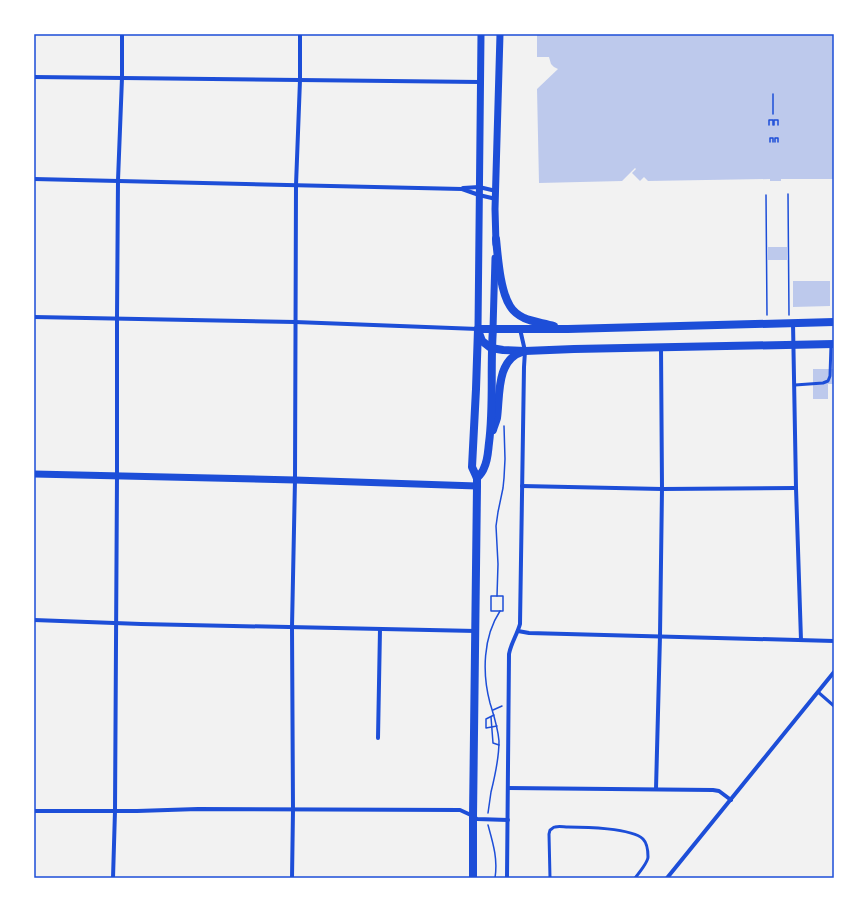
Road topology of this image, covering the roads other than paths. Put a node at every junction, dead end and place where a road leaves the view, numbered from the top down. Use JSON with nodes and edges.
{"nodes":[{"id":1,"x":122,"y":34,"type":"edge"},
{"id":2,"x":300,"y":34,"type":"edge"},
{"id":3,"x":481,"y":34,"type":"edge"},
{"id":4,"x":500,"y":34,"type":"edge"},
{"id":5,"x":34,"y":76,"type":"edge"},
{"id":6,"x":122,"y":78,"type":"junction"},
{"id":7,"x":300,"y":80,"type":"junction"},
{"id":8,"x":480,"y":82,"type":"junction"},
{"id":9,"x":34,"y":179,"type":"edge"},
{"id":10,"x":118,"y":180,"type":"junction"},
{"id":11,"x":296,"y":185,"type":"junction"},
{"id":12,"x":478,"y":187,"type":"junction"},
{"id":13,"x":462,"y":188,"type":"junction"},
{"id":14,"x":496,"y":191,"type":"junction"},
{"id":15,"x":479,"y":195,"type":"junction"},
{"id":16,"x":496,"y":199,"type":"junction"},
{"id":17,"x":496,"y":239,"type":"junction"},
{"id":18,"x":34,"y":317,"type":"edge"},
{"id":19,"x":116,"y":318,"type":"junction"},
{"id":20,"x":295,"y":322,"type":"junction"},
{"id":21,"x":834,"y":322,"type":"edge"},
{"id":22,"x":791,"y":323,"type":"junction"},
{"id":23,"x":478,"y":329,"type":"junction"},
{"id":24,"x":493,"y":329,"type":"junction"},
{"id":25,"x":520,"y":329,"type":"junction"},
{"id":26,"x":568,"y":329,"type":"junction"},
{"id":27,"x":794,"y":344,"type":"junction"},
{"id":28,"x":832,"y":344,"type":"edge"},
{"id":29,"x":661,"y":347,"type":"junction"},
{"id":30,"x":491,"y":348,"type":"junction"},
{"id":31,"x":525,"y":351,"type":"junction"},
{"id":32,"x":795,"y":385,"type":"junction"},
{"id":33,"x":489,"y":438,"type":"junction"},
{"id":34,"x":34,"y":474,"type":"edge"},
{"id":35,"x":117,"y":476,"type":"junction"},
{"id":36,"x":295,"y":480,"type":"junction"},
{"id":37,"x":477,"y":482,"type":"junction"},
{"id":38,"x":522,"y":486,"type":"junction"},
{"id":39,"x":796,"y":488,"type":"junction"},
{"id":40,"x":662,"y":489,"type":"junction"},
{"id":41,"x":34,"y":620,"type":"edge"},
{"id":42,"x":115,"y":623,"type":"junction"},
{"id":43,"x":292,"y":627,"type":"junction"},
{"id":44,"x":380,"y":630,"type":"junction"},
{"id":45,"x":476,"y":631,"type":"junction"},
{"id":46,"x":518,"y":631,"type":"junction"},
{"id":47,"x":660,"y":636,"type":"junction"},
{"id":48,"x":801,"y":640,"type":"junction"},
{"id":49,"x":834,"y":641,"type":"edge"},
{"id":50,"x":834,"y":672,"type":"edge"},
{"id":51,"x":818,"y":692,"type":"junction"},
{"id":52,"x":834,"y":706,"type":"edge"},
{"id":53,"x":378,"y":738,"type":"dead end"},
{"id":54,"x":508,"y":788,"type":"junction"},
{"id":55,"x":656,"y":789,"type":"junction"},
{"id":56,"x":730,"y":800,"type":"junction"},
{"id":57,"x":294,"y":810,"type":"junction"},
{"id":58,"x":34,"y":811,"type":"edge"},
{"id":59,"x":115,"y":811,"type":"junction"},
{"id":60,"x":473,"y":816,"type":"junction"},
{"id":61,"x":508,"y":820,"type":"junction"},
{"id":62,"x":113,"y":878,"type":"edge"},
{"id":63,"x":292,"y":878,"type":"edge"},
{"id":64,"x":473,"y":878,"type":"edge"},
{"id":65,"x":508,"y":878,"type":"edge"},
{"id":66,"x":550,"y":878,"type":"edge"},
{"id":67,"x":635,"y":878,"type":"edge"},
{"id":68,"x":667,"y":878,"type":"edge"}],
"edges":[{"from":1,"to":6,"type":"street"},
{"from":2,"to":7,"type":"street"},
{"from":3,"to":8,"type":"street"},
{"from":4,"to":14,"type":"street"},
{"from":5,"to":6,"type":"street"},
{"from":6,"to":7,"type":"street"},
{"from":6,"to":10,"type":"street"},
{"from":7,"to":8,"type":"street"},
{"from":7,"to":11,"type":"street"},
{"from":8,"to":12,"type":"street"},
{"from":9,"to":10,"type":"street"},
{"from":10,"to":11,"type":"street"},
{"from":10,"to":19,"type":"street"},
{"from":11,"to":13,"type":"street"},
{"from":11,"to":20,"type":"street"},
{"from":12,"to":13,"type":"street"},
{"from":12,"to":14,"type":"street"},
{"from":12,"to":15,"type":"street"},
{"from":13,"to":15,"type":"street"},
{"from":14,"to":16,"type":"street"},
{"from":15,"to":16,"type":"street"},
{"from":15,"to":23,"type":"street"},
{"from":16,"to":17,"type":"street"},
{"from":17,"to":24,"type":"street"},
{"from":17,"to":26,"type":"main road"},
{"from":18,"to":19,"type":"street"},
{"from":19,"to":20,"type":"street"},
{"from":19,"to":35,"type":"street"},
{"from":20,"to":23,"type":"street"},
{"from":20,"to":36,"type":"street"},
{"from":21,"to":22,"type":"main road"},
{"from":22,"to":26,"type":"main road"},
{"from":22,"to":27,"type":"street"},
{"from":23,"to":24,"type":"main road"},
{"from":23,"to":30,"type":"main road"},
{"from":23,"to":37,"type":"main road"},
{"from":24,"to":25,"type":"main road"},
{"from":24,"to":30,"type":"main road"},
{"from":25,"to":26,"type":"main road"},
{"from":25,"to":31,"type":"street"},
{"from":27,"to":28,"type":"main road"},
{"from":27,"to":29,"type":"main road"},
{"from":27,"to":32,"type":"street"},
{"from":28,"to":32,"type":"lane"},
{"from":29,"to":31,"type":"main road"},
{"from":29,"to":40,"type":"street"},
{"from":30,"to":31,"type":"main road"},
{"from":30,"to":33,"type":"main road"},
{"from":31,"to":33,"type":"main road"},
{"from":31,"to":38,"type":"street"},
{"from":32,"to":39,"type":"street"},
{"from":33,"to":37,"type":"main road"},
{"from":34,"to":35,"type":"street"},
{"from":35,"to":36,"type":"street"},
{"from":35,"to":42,"type":"street"},
{"from":36,"to":37,"type":"street"},
{"from":36,"to":43,"type":"street"},
{"from":37,"to":45,"type":"main road"},
{"from":38,"to":40,"type":"street"},
{"from":38,"to":46,"type":"street"},
{"from":39,"to":40,"type":"street"},
{"from":39,"to":48,"type":"street"},
{"from":40,"to":47,"type":"street"},
{"from":41,"to":42,"type":"street"},
{"from":42,"to":43,"type":"street"},
{"from":42,"to":59,"type":"street"},
{"from":43,"to":44,"type":"street"},
{"from":43,"to":57,"type":"street"},
{"from":44,"to":45,"type":"street"},
{"from":44,"to":53,"type":"street"},
{"from":45,"to":60,"type":"main road"},
{"from":46,"to":47,"type":"street"},
{"from":46,"to":54,"type":"street"},
{"from":47,"to":48,"type":"street"},
{"from":47,"to":55,"type":"street"},
{"from":48,"to":49,"type":"street"},
{"from":50,"to":51,"type":"street"},
{"from":51,"to":52,"type":"lane"},
{"from":51,"to":56,"type":"street"},
{"from":54,"to":55,"type":"street"},
{"from":54,"to":61,"type":"street"},
{"from":55,"to":56,"type":"street"},
{"from":56,"to":68,"type":"street"},
{"from":57,"to":59,"type":"street"},
{"from":57,"to":60,"type":"street"},
{"from":57,"to":63,"type":"street"},
{"from":58,"to":59,"type":"street"},
{"from":59,"to":62,"type":"street"},
{"from":60,"to":61,"type":"street"},
{"from":60,"to":64,"type":"main road"},
{"from":61,"to":65,"type":"street"},
{"from":66,"to":67,"type":"lane"}]}
